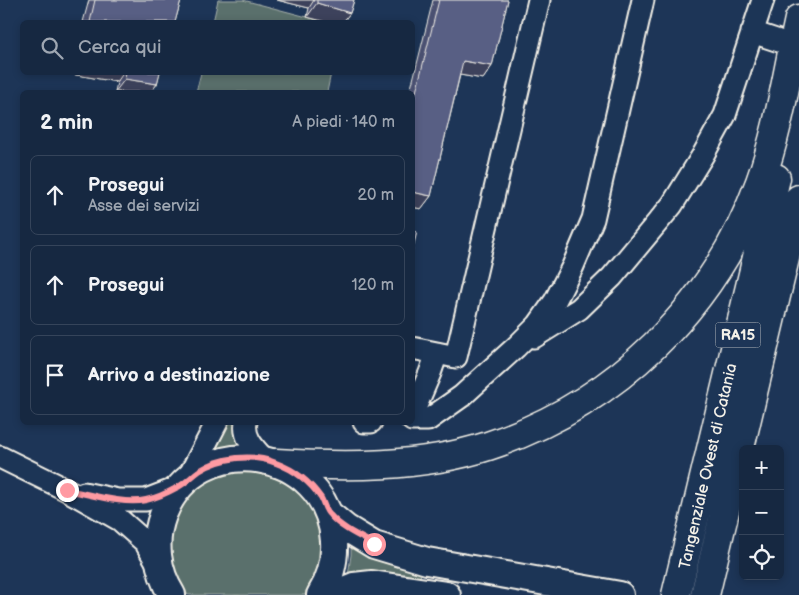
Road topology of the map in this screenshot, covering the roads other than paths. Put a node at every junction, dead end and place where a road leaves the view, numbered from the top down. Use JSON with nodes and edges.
{"nodes":[{"id":1,"x":539,"y":0,"type":"edge"},
{"id":2,"x":643,"y":0,"type":"edge"},
{"id":3,"x":763,"y":0,"type":"edge"},
{"id":4,"x":799,"y":19,"type":"edge"},
{"id":5,"x":752,"y":32,"type":"junction"},
{"id":6,"x":779,"y":40,"type":"dead end"},
{"id":7,"x":799,"y":80,"type":"edge"},
{"id":8,"x":799,"y":199,"type":"edge"},
{"id":9,"x":516,"y":347,"type":"junction"},
{"id":10,"x":415,"y":349,"type":"edge"},
{"id":11,"x":436,"y":353,"type":"junction"},
{"id":12,"x":415,"y":409,"type":"edge"},
{"id":13,"x":415,"y":420,"type":"edge"},
{"id":14,"x":215,"y":425,"type":"edge"},
{"id":15,"x":246,"y":425,"type":"edge"},
{"id":16,"x":0,"y":457,"type":"edge"},
{"id":17,"x":271,"y":461,"type":"junction"},
{"id":18,"x":183,"y":483,"type":"junction"},
{"id":19,"x":67,"y":490,"type":"junction"},
{"id":20,"x":329,"y":514,"type":"junction"},
{"id":21,"x":159,"y":566,"type":"junction"},
{"id":22,"x":677,"y":592,"type":"edge"},
{"id":23,"x":172,"y":595,"type":"edge"},
{"id":24,"x":320,"y":595,"type":"edge"},
{"id":25,"x":332,"y":595,"type":"edge"},
{"id":26,"x":447,"y":595,"type":"edge"},
{"id":27,"x":620,"y":595,"type":"edge"},
{"id":28,"x":705,"y":595,"type":"edge"}],
"edges":[{"from":1,"to":11,"type":"street"},
{"from":2,"to":9,"type":"street"},
{"from":3,"to":5,"type":"street"},
{"from":4,"to":17,"type":"highway"},
{"from":5,"to":6,"type":"street"},
{"from":5,"to":9,"type":"street"},
{"from":7,"to":22,"type":"highway","name":"Tangenziale Ovest di Catania","number":"RA15"},
{"from":8,"to":28,"type":"highway","name":"Tangenziale Ovest di Catania","number":"RA15"},
{"from":9,"to":13,"type":"street"},
{"from":10,"to":11,"type":"street"},
{"from":11,"to":12,"type":"street"},
{"from":14,"to":18,"type":"street"},
{"from":15,"to":17,"type":"street"},
{"from":16,"to":19,"type":"street"},
{"from":17,"to":18,"type":"main road"},
{"from":17,"to":20,"type":"main road"},
{"from":18,"to":19,"type":"street"},
{"from":18,"to":21,"type":"main road"},
{"from":19,"to":21,"type":"street"},
{"from":20,"to":24,"type":"main road"},
{"from":20,"to":27,"type":"main road"},
{"from":21,"to":23,"type":"main road"},
{"from":25,"to":26,"type":"main road"}]}
